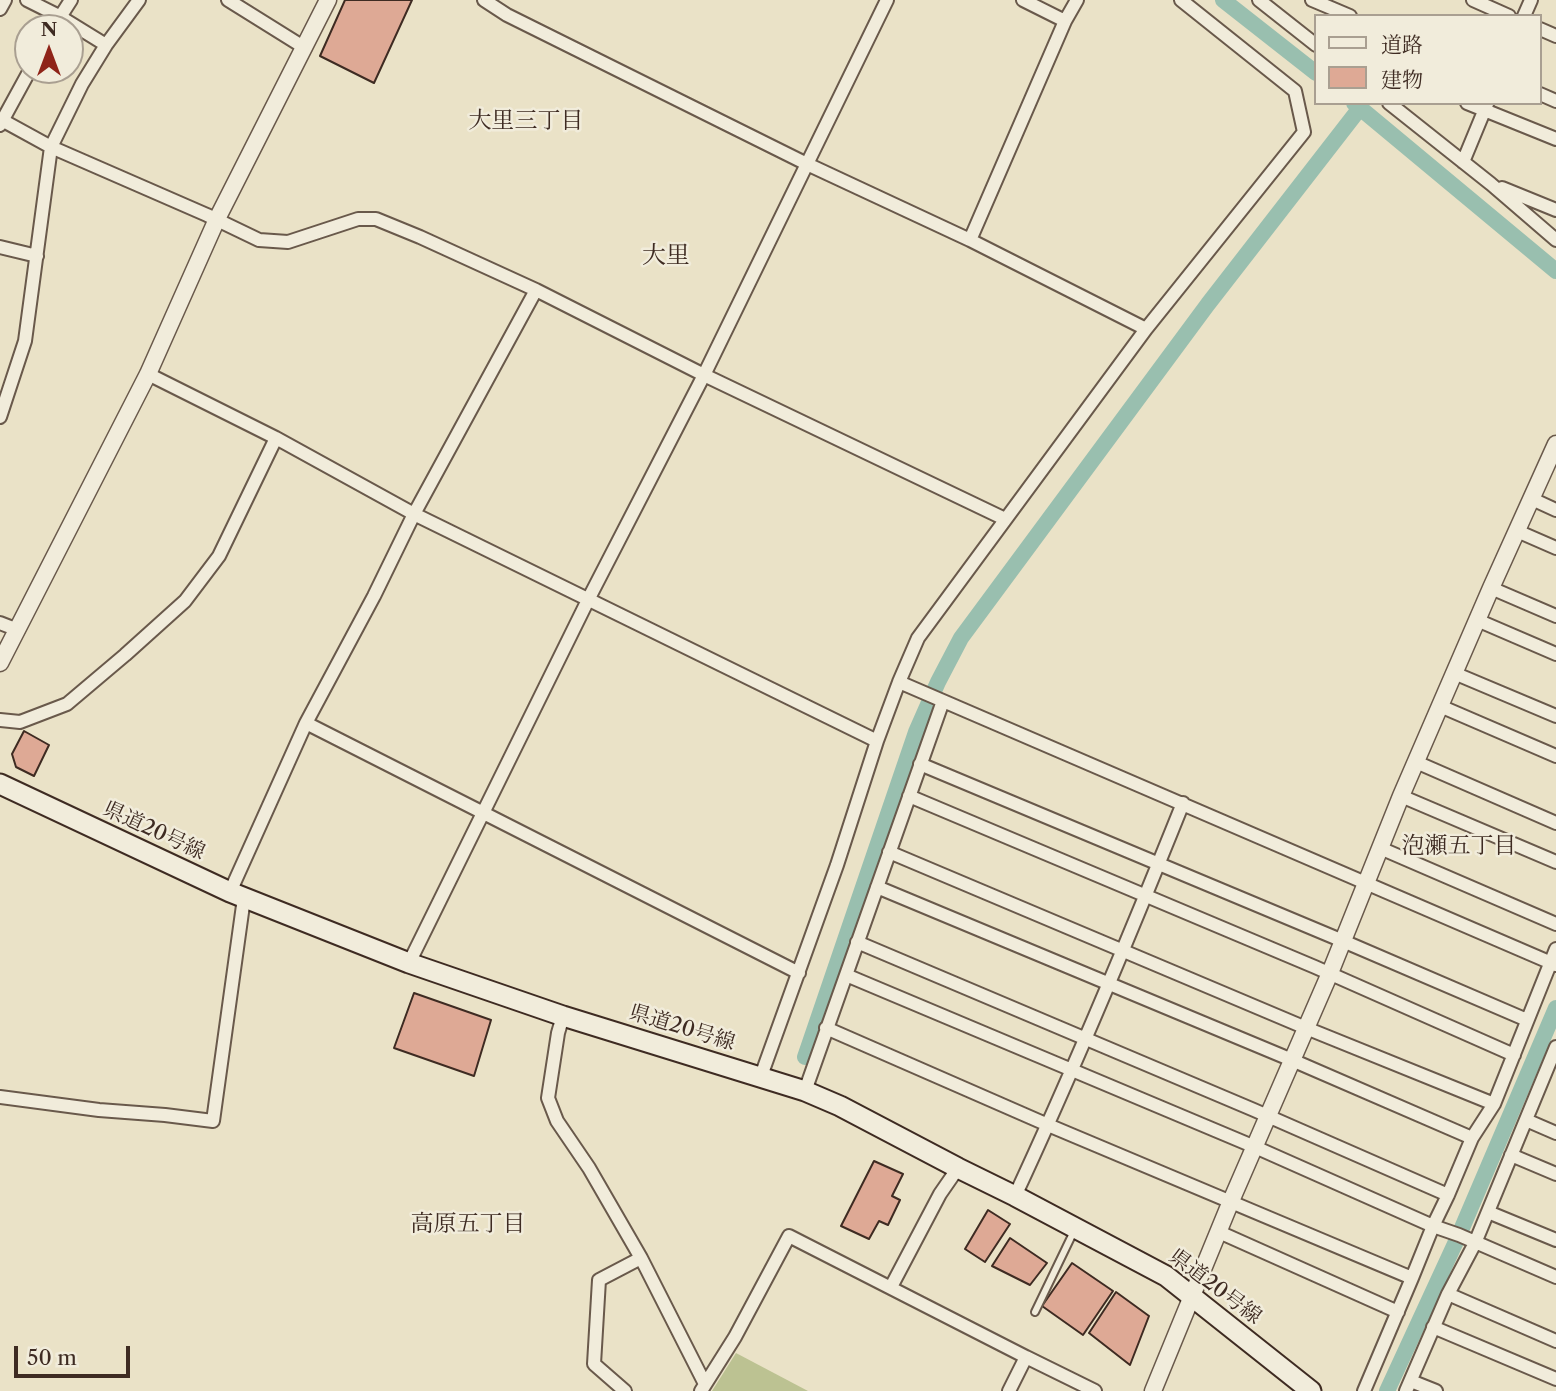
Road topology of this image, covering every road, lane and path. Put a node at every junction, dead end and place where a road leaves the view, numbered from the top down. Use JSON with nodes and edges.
{"nodes":[{"id":1,"x":5,"y":0,"type":"edge"},
{"id":2,"x":27,"y":0,"type":"edge"},
{"id":3,"x":139,"y":0,"type":"edge"},
{"id":4,"x":228,"y":0,"type":"edge"},
{"id":5,"x":328,"y":0,"type":"edge"},
{"id":6,"x":484,"y":0,"type":"edge"},
{"id":7,"x":887,"y":0,"type":"edge"},
{"id":8,"x":1023,"y":0,"type":"edge"},
{"id":9,"x":1077,"y":0,"type":"edge"},
{"id":10,"x":1181,"y":0,"type":"edge"},
{"id":11,"x":1259,"y":0,"type":"edge"},
{"id":12,"x":1311,"y":0,"type":"edge"},
{"id":13,"x":1473,"y":0,"type":"edge"},
{"id":14,"x":0,"y":9,"type":"edge"},
{"id":15,"x":45,"y":14,"type":"edge"},
{"id":16,"x":1345,"y":14,"type":"edge"},
{"id":17,"x":1504,"y":14,"type":"edge"},
{"id":18,"x":1065,"y":21,"type":"junction"},
{"id":19,"x":84,"y":35,"type":"edge"},
{"id":20,"x":1314,"y":42,"type":"edge"},
{"id":21,"x":106,"y":46,"type":"junction"},
{"id":22,"x":305,"y":48,"type":"junction"},
{"id":23,"x":22,"y":84,"type":"edge"},
{"id":24,"x":1392,"y":105,"type":"edge"},
{"id":25,"x":1486,"y":107,"type":"edge"},
{"id":26,"x":1,"y":121,"type":"edge"},
{"id":27,"x":1556,"y":139,"type":"edge"},
{"id":28,"x":51,"y":147,"type":"junction"},
{"id":29,"x":1463,"y":162,"type":"junction"},
{"id":30,"x":807,"y":164,"type":"junction"},
{"id":31,"x":1492,"y":184,"type":"junction"},
{"id":32,"x":1556,"y":210,"type":"edge"},
{"id":33,"x":217,"y":219,"type":"junction"},
{"id":34,"x":970,"y":240,"type":"junction"},
{"id":35,"x":1556,"y":240,"type":"edge"},
{"id":36,"x":0,"y":247,"type":"edge"},
{"id":37,"x":37,"y":256,"type":"junction"},
{"id":38,"x":536,"y":290,"type":"junction"},
{"id":39,"x":1146,"y":329,"type":"junction"},
{"id":40,"x":148,"y":374,"type":"junction"},
{"id":41,"x":704,"y":375,"type":"junction"},
{"id":42,"x":0,"y":417,"type":"edge"},
{"id":43,"x":276,"y":439,"type":"junction"},
{"id":44,"x":1556,"y":444,"type":"edge"},
{"id":45,"x":1532,"y":499,"type":"junction"},
{"id":46,"x":1556,"y":510,"type":"edge"},
{"id":47,"x":414,"y":514,"type":"junction"},
{"id":48,"x":1006,"y":519,"type":"junction"},
{"id":49,"x":1517,"y":531,"type":"junction"},
{"id":50,"x":1556,"y":548,"type":"edge"},
{"id":51,"x":1491,"y":588,"type":"junction"},
{"id":52,"x":589,"y":598,"type":"junction"},
{"id":53,"x":1556,"y":616,"type":"edge"},
{"id":54,"x":1477,"y":620,"type":"junction"},
{"id":55,"x":0,"y":623,"type":"edge"},
{"id":56,"x":18,"y":630,"type":"junction"},
{"id":57,"x":1556,"y":654,"type":"edge"},
{"id":58,"x":0,"y":663,"type":"edge"},
{"id":59,"x":1454,"y":673,"type":"junction"},
{"id":60,"x":899,"y":682,"type":"junction"},
{"id":61,"x":943,"y":701,"type":"junction"},
{"id":62,"x":1440,"y":706,"type":"junction"},
{"id":63,"x":1556,"y":716,"type":"edge"},
{"id":64,"x":0,"y":720,"type":"edge"},
{"id":65,"x":306,"y":723,"type":"junction"},
{"id":66,"x":877,"y":741,"type":"junction"},
{"id":67,"x":1556,"y":756,"type":"edge"},
{"id":68,"x":1416,"y":762,"type":"junction"},
{"id":69,"x":920,"y":764,"type":"junction"},
{"id":70,"x":0,"y":783,"type":"edge"},
{"id":71,"x":909,"y":796,"type":"junction"},
{"id":72,"x":1401,"y":796,"type":"junction"},
{"id":73,"x":1183,"y":803,"type":"junction"},
{"id":74,"x":484,"y":814,"type":"junction"},
{"id":75,"x":1556,"y":823,"type":"edge"},
{"id":76,"x":1380,"y":848,"type":"junction"},
{"id":77,"x":889,"y":852,"type":"junction"},
{"id":78,"x":1556,"y":862,"type":"edge"},
{"id":79,"x":1159,"y":864,"type":"junction"},
{"id":80,"x":1366,"y":883,"type":"junction"},
{"id":81,"x":877,"y":887,"type":"junction"},
{"id":82,"x":237,"y":895,"type":"junction"},
{"id":83,"x":1146,"y":895,"type":"junction"},
{"id":84,"x":1556,"y":924,"type":"edge"},
{"id":85,"x":1343,"y":941,"type":"junction"},
{"id":86,"x":857,"y":942,"type":"junction"},
{"id":87,"x":1556,"y":949,"type":"edge"},
{"id":88,"x":1123,"y":950,"type":"junction"},
{"id":89,"x":409,"y":963,"type":"junction"},
{"id":90,"x":1553,"y":964,"type":"edge"},
{"id":91,"x":799,"y":973,"type":"junction"},
{"id":92,"x":1330,"y":973,"type":"junction"},
{"id":93,"x":846,"y":975,"type":"junction"},
{"id":94,"x":1109,"y":983,"type":"junction"},
{"id":95,"x":563,"y":1016,"type":"junction"},
{"id":96,"x":1527,"y":1020,"type":"junction"},
{"id":97,"x":827,"y":1028,"type":"junction"},
{"id":98,"x":1306,"y":1028,"type":"junction"},
{"id":99,"x":1085,"y":1038,"type":"junction"},
{"id":100,"x":1556,"y":1047,"type":"edge"},
{"id":101,"x":1514,"y":1055,"type":"junction"},
{"id":102,"x":1292,"y":1060,"type":"junction"},
{"id":103,"x":1072,"y":1069,"type":"junction"},
{"id":104,"x":1552,"y":1070,"type":"edge"},
{"id":105,"x":761,"y":1076,"type":"junction"},
{"id":106,"x":805,"y":1091,"type":"junction"},
{"id":107,"x":0,"y":1097,"type":"edge"},
{"id":108,"x":1494,"y":1104,"type":"junction"},
{"id":109,"x":1268,"y":1116,"type":"junction"},
{"id":110,"x":1526,"y":1120,"type":"junction"},
{"id":111,"x":1048,"y":1125,"type":"junction"},
{"id":112,"x":1556,"y":1133,"type":"edge"},
{"id":113,"x":1472,"y":1138,"type":"junction"},
{"id":114,"x":1255,"y":1147,"type":"junction"},
{"id":115,"x":1511,"y":1155,"type":"junction"},
{"id":116,"x":958,"y":1168,"type":"junction"},
{"id":117,"x":1556,"y":1174,"type":"edge"},
{"id":118,"x":1448,"y":1195,"type":"junction"},
{"id":119,"x":1016,"y":1196,"type":"junction"},
{"id":120,"x":1231,"y":1201,"type":"junction"},
{"id":121,"x":1488,"y":1212,"type":"junction"},
{"id":122,"x":1433,"y":1226,"type":"junction"},
{"id":123,"x":1076,"y":1227,"type":"junction"},
{"id":124,"x":1219,"y":1232,"type":"junction"},
{"id":125,"x":1556,"y":1240,"type":"edge"},
{"id":126,"x":1475,"y":1243,"type":"junction"},
{"id":127,"x":641,"y":1258,"type":"junction"},
{"id":128,"x":1556,"y":1277,"type":"edge"},
{"id":129,"x":1412,"y":1278,"type":"junction"},
{"id":130,"x":891,"y":1287,"type":"junction"},
{"id":131,"x":1448,"y":1294,"type":"junction"},
{"id":132,"x":1193,"y":1296,"type":"junction"},
{"id":133,"x":1035,"y":1312,"type":"dead end"},
{"id":134,"x":1398,"y":1312,"type":"junction"},
{"id":135,"x":1433,"y":1327,"type":"junction"},
{"id":136,"x":1556,"y":1341,"type":"edge"},
{"id":137,"x":1026,"y":1357,"type":"junction"},
{"id":138,"x":1556,"y":1379,"type":"edge"},
{"id":139,"x":1408,"y":1386,"type":"edge"},
{"id":140,"x":703,"y":1388,"type":"edge"},
{"id":141,"x":625,"y":1391,"type":"edge"},
{"id":142,"x":1009,"y":1391,"type":"edge"},
{"id":143,"x":1095,"y":1391,"type":"edge"},
{"id":144,"x":1153,"y":1391,"type":"edge"},
{"id":145,"x":1311,"y":1391,"type":"edge"},
{"id":146,"x":1364,"y":1391,"type":"edge"},
{"id":147,"x":1436,"y":1391,"type":"edge"}],
"edges":[{"from":1,"to":14,"type":"street"},
{"from":2,"to":15,"type":"street"},
{"from":3,"to":21,"type":"street"},
{"from":4,"to":22,"type":"street"},
{"from":5,"to":22,"type":"street"},
{"from":6,"to":30,"type":"street"},
{"from":7,"to":30,"type":"street"},
{"from":8,"to":18,"type":"street"},
{"from":9,"to":18,"type":"street"},
{"from":10,"to":39,"type":"street"},
{"from":11,"to":20,"type":"street"},
{"from":12,"to":16,"type":"street"},
{"from":13,"to":17,"type":"street"},
{"from":18,"to":34,"type":"street"},
{"from":19,"to":21,"type":"street"},
{"from":21,"to":28,"type":"street"},
{"from":22,"to":33,"type":"street"},
{"from":23,"to":26,"type":"street"},
{"from":24,"to":29,"type":"street"},
{"from":25,"to":27,"type":"street"},
{"from":25,"to":29,"type":"street"},
{"from":26,"to":28,"type":"street"},
{"from":28,"to":33,"type":"street"},
{"from":28,"to":37,"type":"street"},
{"from":29,"to":31,"type":"street"},
{"from":30,"to":34,"type":"street"},
{"from":30,"to":41,"type":"street"},
{"from":31,"to":32,"type":"street"},
{"from":31,"to":35,"type":"street"},
{"from":33,"to":38,"type":"street"},
{"from":33,"to":40,"type":"street"},
{"from":34,"to":39,"type":"street"},
{"from":36,"to":37,"type":"street"},
{"from":37,"to":42,"type":"street"},
{"from":38,"to":41,"type":"street"},
{"from":38,"to":47,"type":"street"},
{"from":39,"to":48,"type":"street"},
{"from":40,"to":43,"type":"street"},
{"from":40,"to":56,"type":"street"},
{"from":41,"to":48,"type":"street"},
{"from":41,"to":52,"type":"street"},
{"from":43,"to":47,"type":"street"},
{"from":43,"to":64,"type":"street"},
{"from":44,"to":45,"type":"street"},
{"from":45,"to":46,"type":"street"},
{"from":45,"to":49,"type":"street"},
{"from":47,"to":52,"type":"street"},
{"from":47,"to":65,"type":"street"},
{"from":48,"to":60,"type":"street"},
{"from":49,"to":50,"type":"street"},
{"from":49,"to":51,"type":"street"},
{"from":51,"to":53,"type":"street"},
{"from":51,"to":54,"type":"street"},
{"from":52,"to":66,"type":"street"},
{"from":52,"to":74,"type":"street"},
{"from":54,"to":57,"type":"street"},
{"from":54,"to":59,"type":"street"},
{"from":55,"to":56,"type":"street"},
{"from":56,"to":58,"type":"street"},
{"from":59,"to":62,"type":"street"},
{"from":59,"to":63,"type":"street"},
{"from":60,"to":61,"type":"street"},
{"from":60,"to":66,"type":"street"},
{"from":61,"to":69,"type":"street"},
{"from":61,"to":73,"type":"street"},
{"from":62,"to":67,"type":"street"},
{"from":62,"to":68,"type":"street"},
{"from":65,"to":74,"type":"street"},
{"from":65,"to":82,"type":"street"},
{"from":66,"to":91,"type":"street"},
{"from":68,"to":72,"type":"street"},
{"from":68,"to":75,"type":"street"},
{"from":69,"to":71,"type":"street"},
{"from":69,"to":79,"type":"street"},
{"from":70,"to":82,"type":"main road","name":"県道20号線"},
{"from":71,"to":77,"type":"street"},
{"from":71,"to":83,"type":"street"},
{"from":72,"to":76,"type":"street"},
{"from":72,"to":78,"type":"street"},
{"from":73,"to":79,"type":"street"},
{"from":73,"to":80,"type":"street"},
{"from":74,"to":89,"type":"street"},
{"from":74,"to":91,"type":"street"},
{"from":76,"to":80,"type":"street"},
{"from":76,"to":84,"type":"street"},
{"from":77,"to":81,"type":"street"},
{"from":77,"to":88,"type":"street"},
{"from":79,"to":83,"type":"street"},
{"from":79,"to":85,"type":"street"},
{"from":80,"to":85,"type":"street"},
{"from":80,"to":90,"type":"street"},
{"from":81,"to":86,"type":"street"},
{"from":81,"to":94,"type":"street"},
{"from":82,"to":89,"type":"main road","name":"県道20号線"},
{"from":82,"to":107,"type":"street"},
{"from":83,"to":88,"type":"street"},
{"from":83,"to":92,"type":"street"},
{"from":85,"to":92,"type":"street"},
{"from":85,"to":96,"type":"street"},
{"from":86,"to":93,"type":"street"},
{"from":86,"to":99,"type":"street"},
{"from":87,"to":90,"type":"street"},
{"from":88,"to":94,"type":"street"},
{"from":88,"to":98,"type":"street"},
{"from":89,"to":95,"type":"main road","name":"県道20号線"},
{"from":90,"to":96,"type":"street"},
{"from":91,"to":105,"type":"street"},
{"from":92,"to":98,"type":"street"},
{"from":92,"to":101,"type":"street"},
{"from":93,"to":97,"type":"street"},
{"from":93,"to":103,"type":"street"},
{"from":94,"to":99,"type":"street"},
{"from":94,"to":102,"type":"street"},
{"from":95,"to":105,"type":"main road","name":"県道20号線"},
{"from":95,"to":127,"type":"street"},
{"from":96,"to":101,"type":"street"},
{"from":97,"to":106,"type":"street"},
{"from":97,"to":111,"type":"street"},
{"from":98,"to":102,"type":"street"},
{"from":98,"to":108,"type":"street"},
{"from":99,"to":103,"type":"street"},
{"from":99,"to":109,"type":"street"},
{"from":100,"to":104,"type":"street"},
{"from":101,"to":108,"type":"street"},
{"from":102,"to":109,"type":"street"},
{"from":102,"to":113,"type":"street"},
{"from":103,"to":111,"type":"street"},
{"from":103,"to":114,"type":"street"},
{"from":104,"to":110,"type":"street"},
{"from":105,"to":106,"type":"main road","name":"県道20号線"},
{"from":106,"to":116,"type":"main road","name":"県道20号線"},
{"from":108,"to":113,"type":"street"},
{"from":109,"to":114,"type":"street"},
{"from":109,"to":118,"type":"street"},
{"from":110,"to":112,"type":"street"},
{"from":110,"to":115,"type":"street"},
{"from":111,"to":119,"type":"street"},
{"from":111,"to":120,"type":"street"},
{"from":113,"to":118,"type":"street"},
{"from":114,"to":120,"type":"street"},
{"from":114,"to":122,"type":"street"},
{"from":115,"to":117,"type":"street"},
{"from":115,"to":121,"type":"street"},
{"from":116,"to":119,"type":"main road","name":"県道20号線"},
{"from":116,"to":130,"type":"street"},
{"from":118,"to":122,"type":"street"},
{"from":119,"to":123,"type":"main road","name":"県道20号線"},
{"from":120,"to":124,"type":"street"},
{"from":120,"to":129,"type":"street"},
{"from":121,"to":125,"type":"street"},
{"from":121,"to":126,"type":"street"},
{"from":122,"to":126,"type":"street"},
{"from":122,"to":129,"type":"street"},
{"from":123,"to":132,"type":"main road","name":"県道20号線"},
{"from":123,"to":133,"type":"lane"},
{"from":124,"to":132,"type":"street"},
{"from":124,"to":134,"type":"street"},
{"from":126,"to":128,"type":"street"},
{"from":126,"to":131,"type":"street"},
{"from":127,"to":140,"type":"street"},
{"from":127,"to":141,"type":"street"},
{"from":129,"to":134,"type":"street"},
{"from":130,"to":137,"type":"street"},
{"from":130,"to":140,"type":"street"},
{"from":131,"to":135,"type":"street"},
{"from":131,"to":136,"type":"street"},
{"from":132,"to":144,"type":"street"},
{"from":132,"to":145,"type":"main road","name":"県道20号線"},
{"from":134,"to":146,"type":"street"},
{"from":135,"to":138,"type":"street"},
{"from":135,"to":139,"type":"street"},
{"from":137,"to":142,"type":"street"},
{"from":137,"to":143,"type":"street"},
{"from":139,"to":147,"type":"street"}]}
